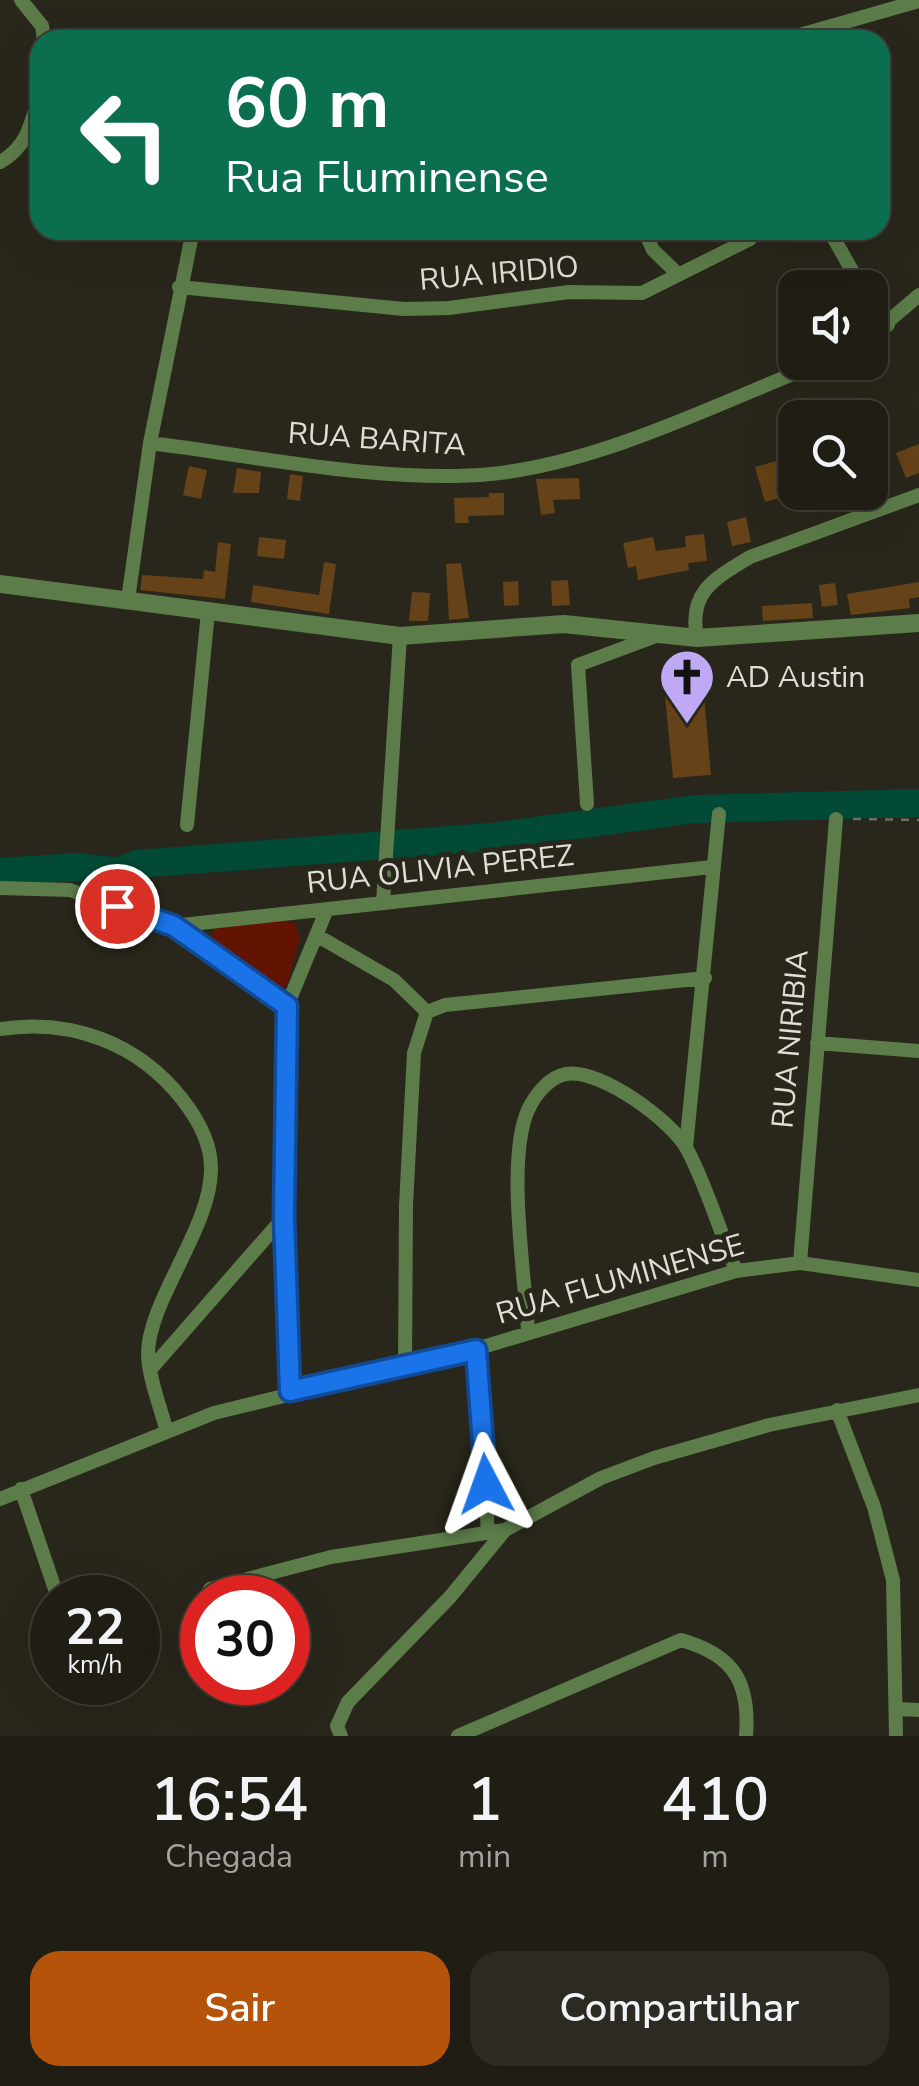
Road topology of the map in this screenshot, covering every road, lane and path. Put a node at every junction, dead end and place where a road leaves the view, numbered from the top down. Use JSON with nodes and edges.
{"nodes":[{"id":1,"x":21,"y":0,"type":"edge"},
{"id":2,"x":919,"y":1,"type":"edge"},
{"id":3,"x":43,"y":30,"type":"edge"},
{"id":4,"x":817,"y":30,"type":"edge"},
{"id":5,"x":30,"y":128,"type":"edge"},
{"id":6,"x":0,"y":162,"type":"edge"},
{"id":7,"x":191,"y":240,"type":"edge"},
{"id":8,"x":649,"y":240,"type":"edge"},
{"id":9,"x":746,"y":240,"type":"edge"},
{"id":10,"x":835,"y":240,"type":"edge"},
{"id":11,"x":852,"y":270,"type":"edge"},
{"id":12,"x":678,"y":274,"type":"junction"},
{"id":13,"x":179,"y":287,"type":"junction"},
{"id":14,"x":919,"y":295,"type":"edge"},
{"id":15,"x":888,"y":325,"type":"edge"},
{"id":16,"x":778,"y":379,"type":"edge"},
{"id":17,"x":150,"y":443,"type":"junction"},
{"id":18,"x":919,"y":495,"type":"edge"},
{"id":19,"x":0,"y":584,"type":"edge"},
{"id":20,"x":128,"y":600,"type":"junction"},
{"id":21,"x":208,"y":612,"type":"junction"},
{"id":22,"x":918,"y":624,"type":"edge"},
{"id":23,"x":400,"y":636,"type":"junction"},
{"id":24,"x":656,"y":636,"type":"junction"},
{"id":25,"x":697,"y":638,"type":"junction"},
{"id":26,"x":587,"y":804,"type":"dead end"},
{"id":27,"x":719,"y":814,"type":"dead end"},
{"id":28,"x":836,"y":819,"type":"joint"},
{"id":29,"x":919,"y":820,"type":"edge"},
{"id":30,"x":187,"y":825,"type":"dead end"},
{"id":31,"x":712,"y":867,"type":"junction"},
{"id":32,"x":0,"y":888,"type":"edge"},
{"id":33,"x":382,"y":902,"type":"junction"},
{"id":34,"x":327,"y":908,"type":"junction"},
{"id":35,"x":174,"y":926,"type":"junction"},
{"id":36,"x":316,"y":934,"type":"junction"},
{"id":37,"x":705,"y":978,"type":"junction"},
{"id":38,"x":287,"y":1006,"type":"junction"},
{"id":39,"x":427,"y":1012,"type":"junction"},
{"id":40,"x":0,"y":1028,"type":"edge"},
{"id":41,"x":816,"y":1043,"type":"junction"},
{"id":42,"x":919,"y":1051,"type":"edge"},
{"id":43,"x":686,"y":1147,"type":"junction"},
{"id":44,"x":284,"y":1217,"type":"junction"},
{"id":45,"x":800,"y":1263,"type":"junction"},
{"id":46,"x":736,"y":1270,"type":"junction"},
{"id":47,"x":919,"y":1280,"type":"edge"},
{"id":48,"x":528,"y":1332,"type":"junction"},
{"id":49,"x":476,"y":1350,"type":"junction"},
{"id":50,"x":406,"y":1364,"type":"junction"},
{"id":51,"x":150,"y":1370,"type":"junction"},
{"id":52,"x":290,"y":1391,"type":"junction"},
{"id":53,"x":919,"y":1394,"type":"edge"},
{"id":54,"x":837,"y":1410,"type":"junction"},
{"id":55,"x":166,"y":1428,"type":"junction"},
{"id":56,"x":21,"y":1489,"type":"junction"},
{"id":57,"x":0,"y":1499,"type":"edge"},
{"id":58,"x":505,"y":1530,"type":"junction"},
{"id":59,"x":488,"y":1532,"type":"junction"},
{"id":60,"x":50,"y":1575,"type":"edge"},
{"id":61,"x":263,"y":1575,"type":"edge"},
{"id":62,"x":897,"y":1709,"type":"junction"},
{"id":63,"x":919,"y":1710,"type":"edge"},
{"id":64,"x":341,"y":1736,"type":"edge"},
{"id":65,"x":458,"y":1736,"type":"edge"},
{"id":66,"x":746,"y":1736,"type":"edge"},
{"id":67,"x":896,"y":1736,"type":"edge"}],
"edges":[{"from":1,"to":3,"type":"street"},
{"from":2,"to":4,"type":"street"},
{"from":5,"to":6,"type":"street"},
{"from":7,"to":13,"type":"street"},
{"from":8,"to":12,"type":"street"},
{"from":9,"to":12,"type":"street","name":"RUA IRIDIO"},
{"from":10,"to":11,"type":"street"},
{"from":12,"to":13,"type":"street","name":"RUA IRIDIO"},
{"from":13,"to":17,"type":"street"},
{"from":14,"to":15,"type":"street"},
{"from":16,"to":17,"type":"street","name":"RUA BARITA"},
{"from":17,"to":20,"type":"street"},
{"from":18,"to":25,"type":"street"},
{"from":19,"to":20,"type":"street"},
{"from":20,"to":21,"type":"street"},
{"from":21,"to":23,"type":"street"},
{"from":21,"to":30,"type":"street"},
{"from":22,"to":25,"type":"street"},
{"from":23,"to":24,"type":"street"},
{"from":23,"to":33,"type":"street"},
{"from":24,"to":25,"type":"street"},
{"from":24,"to":26,"type":"street"},
{"from":27,"to":31,"type":"street"},
{"from":28,"to":29,"type":"path"},
{"from":28,"to":41,"type":"street","name":"RUA NIRIBIA"},
{"from":31,"to":33,"type":"street","name":"RUA OLIVIA PEREZ"},
{"from":31,"to":37,"type":"street"},
{"from":32,"to":35,"type":"street"},
{"from":33,"to":34,"type":"street","name":"RUA OLIVIA PEREZ"},
{"from":34,"to":35,"type":"street","name":"RUA OLIVIA PEREZ"},
{"from":34,"to":36,"type":"street"},
{"from":35,"to":38,"type":"street"},
{"from":36,"to":38,"type":"street"},
{"from":36,"to":39,"type":"street"},
{"from":37,"to":39,"type":"street"},
{"from":37,"to":43,"type":"street"},
{"from":38,"to":44,"type":"street"},
{"from":39,"to":50,"type":"street"},
{"from":40,"to":51,"type":"street"},
{"from":41,"to":42,"type":"street"},
{"from":41,"to":45,"type":"street","name":"RUA NIRIBIA"},
{"from":43,"to":46,"type":"street"},
{"from":43,"to":48,"type":"street"},
{"from":44,"to":51,"type":"street"},
{"from":44,"to":52,"type":"street"},
{"from":45,"to":46,"type":"street","name":"RUA FLUMINENSE"},
{"from":45,"to":47,"type":"street","name":"RUA FLUMINENSE"},
{"from":46,"to":48,"type":"street","name":"RUA FLUMINENSE"},
{"from":48,"to":49,"type":"street","name":"RUA FLUMINENSE"},
{"from":49,"to":50,"type":"street","name":"RUA FLUMINENSE"},
{"from":49,"to":59,"type":"street"},
{"from":50,"to":52,"type":"street","name":"RUA FLUMINENSE"},
{"from":51,"to":55,"type":"street"},
{"from":52,"to":55,"type":"street","name":"RUA FLUMINENSE"},
{"from":53,"to":54,"type":"street"},
{"from":54,"to":58,"type":"street"},
{"from":54,"to":62,"type":"street"},
{"from":55,"to":56,"type":"street","name":"RUA FLUMINENSE"},
{"from":56,"to":57,"type":"street","name":"RUA FLUMINENSE"},
{"from":56,"to":60,"type":"street"},
{"from":58,"to":59,"type":"street"},
{"from":58,"to":64,"type":"street"},
{"from":59,"to":61,"type":"street"},
{"from":62,"to":63,"type":"street"},
{"from":62,"to":67,"type":"street"},
{"from":65,"to":66,"type":"street"}]}
